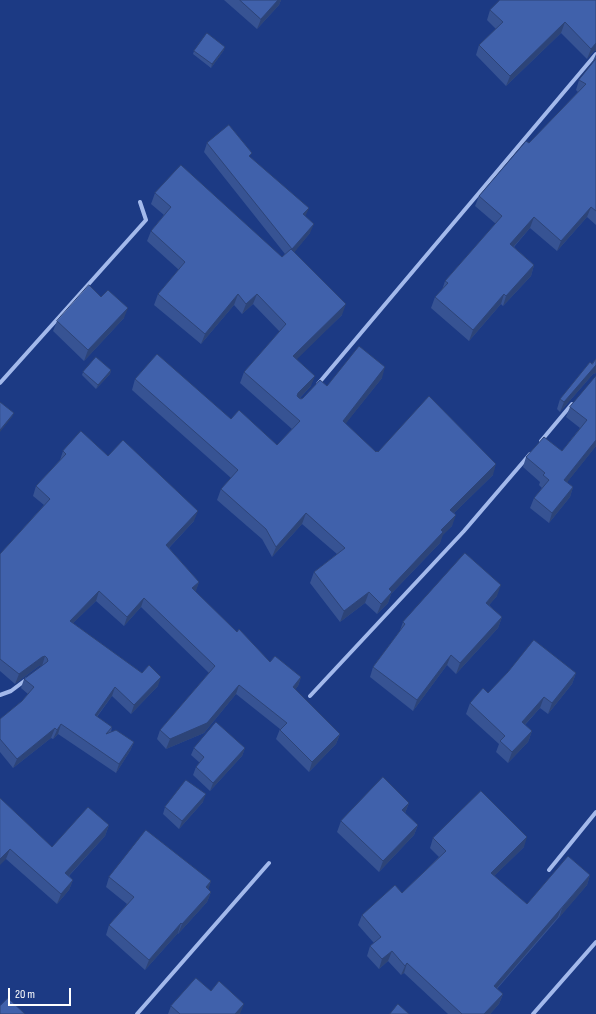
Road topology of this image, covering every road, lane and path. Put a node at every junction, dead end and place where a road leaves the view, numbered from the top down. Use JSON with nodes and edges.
{"nodes":[{"id":1,"x":596,"y":54,"type":"edge"},
{"id":2,"x":140,"y":202,"type":"dead end"},
{"id":3,"x":0,"y":383,"type":"edge"},
{"id":4,"x":313,"y":388,"type":"edge"},
{"id":5,"x":576,"y":400,"type":"edge"},
{"id":6,"x":540,"y":442,"type":"edge"},
{"id":7,"x":535,"y":448,"type":"edge"},
{"id":8,"x":29,"y":678,"type":"edge"},
{"id":9,"x":0,"y":695,"type":"edge"},
{"id":10,"x":310,"y":696,"type":"dead end"},
{"id":11,"x":596,"y":812,"type":"edge"},
{"id":12,"x":269,"y":863,"type":"dead end"},
{"id":13,"x":549,"y":870,"type":"dead end"},
{"id":14,"x":596,"y":942,"type":"edge"},
{"id":15,"x":137,"y":1014,"type":"edge"},
{"id":16,"x":533,"y":1014,"type":"edge"}],
"edges":[{"from":1,"to":4,"type":"street"},
{"from":2,"to":3,"type":"street"},
{"from":5,"to":6,"type":"street"},
{"from":7,"to":10,"type":"street"},
{"from":8,"to":9,"type":"street"},
{"from":11,"to":13,"type":"street"},
{"from":12,"to":15,"type":"street"},
{"from":14,"to":16,"type":"street"}]}
